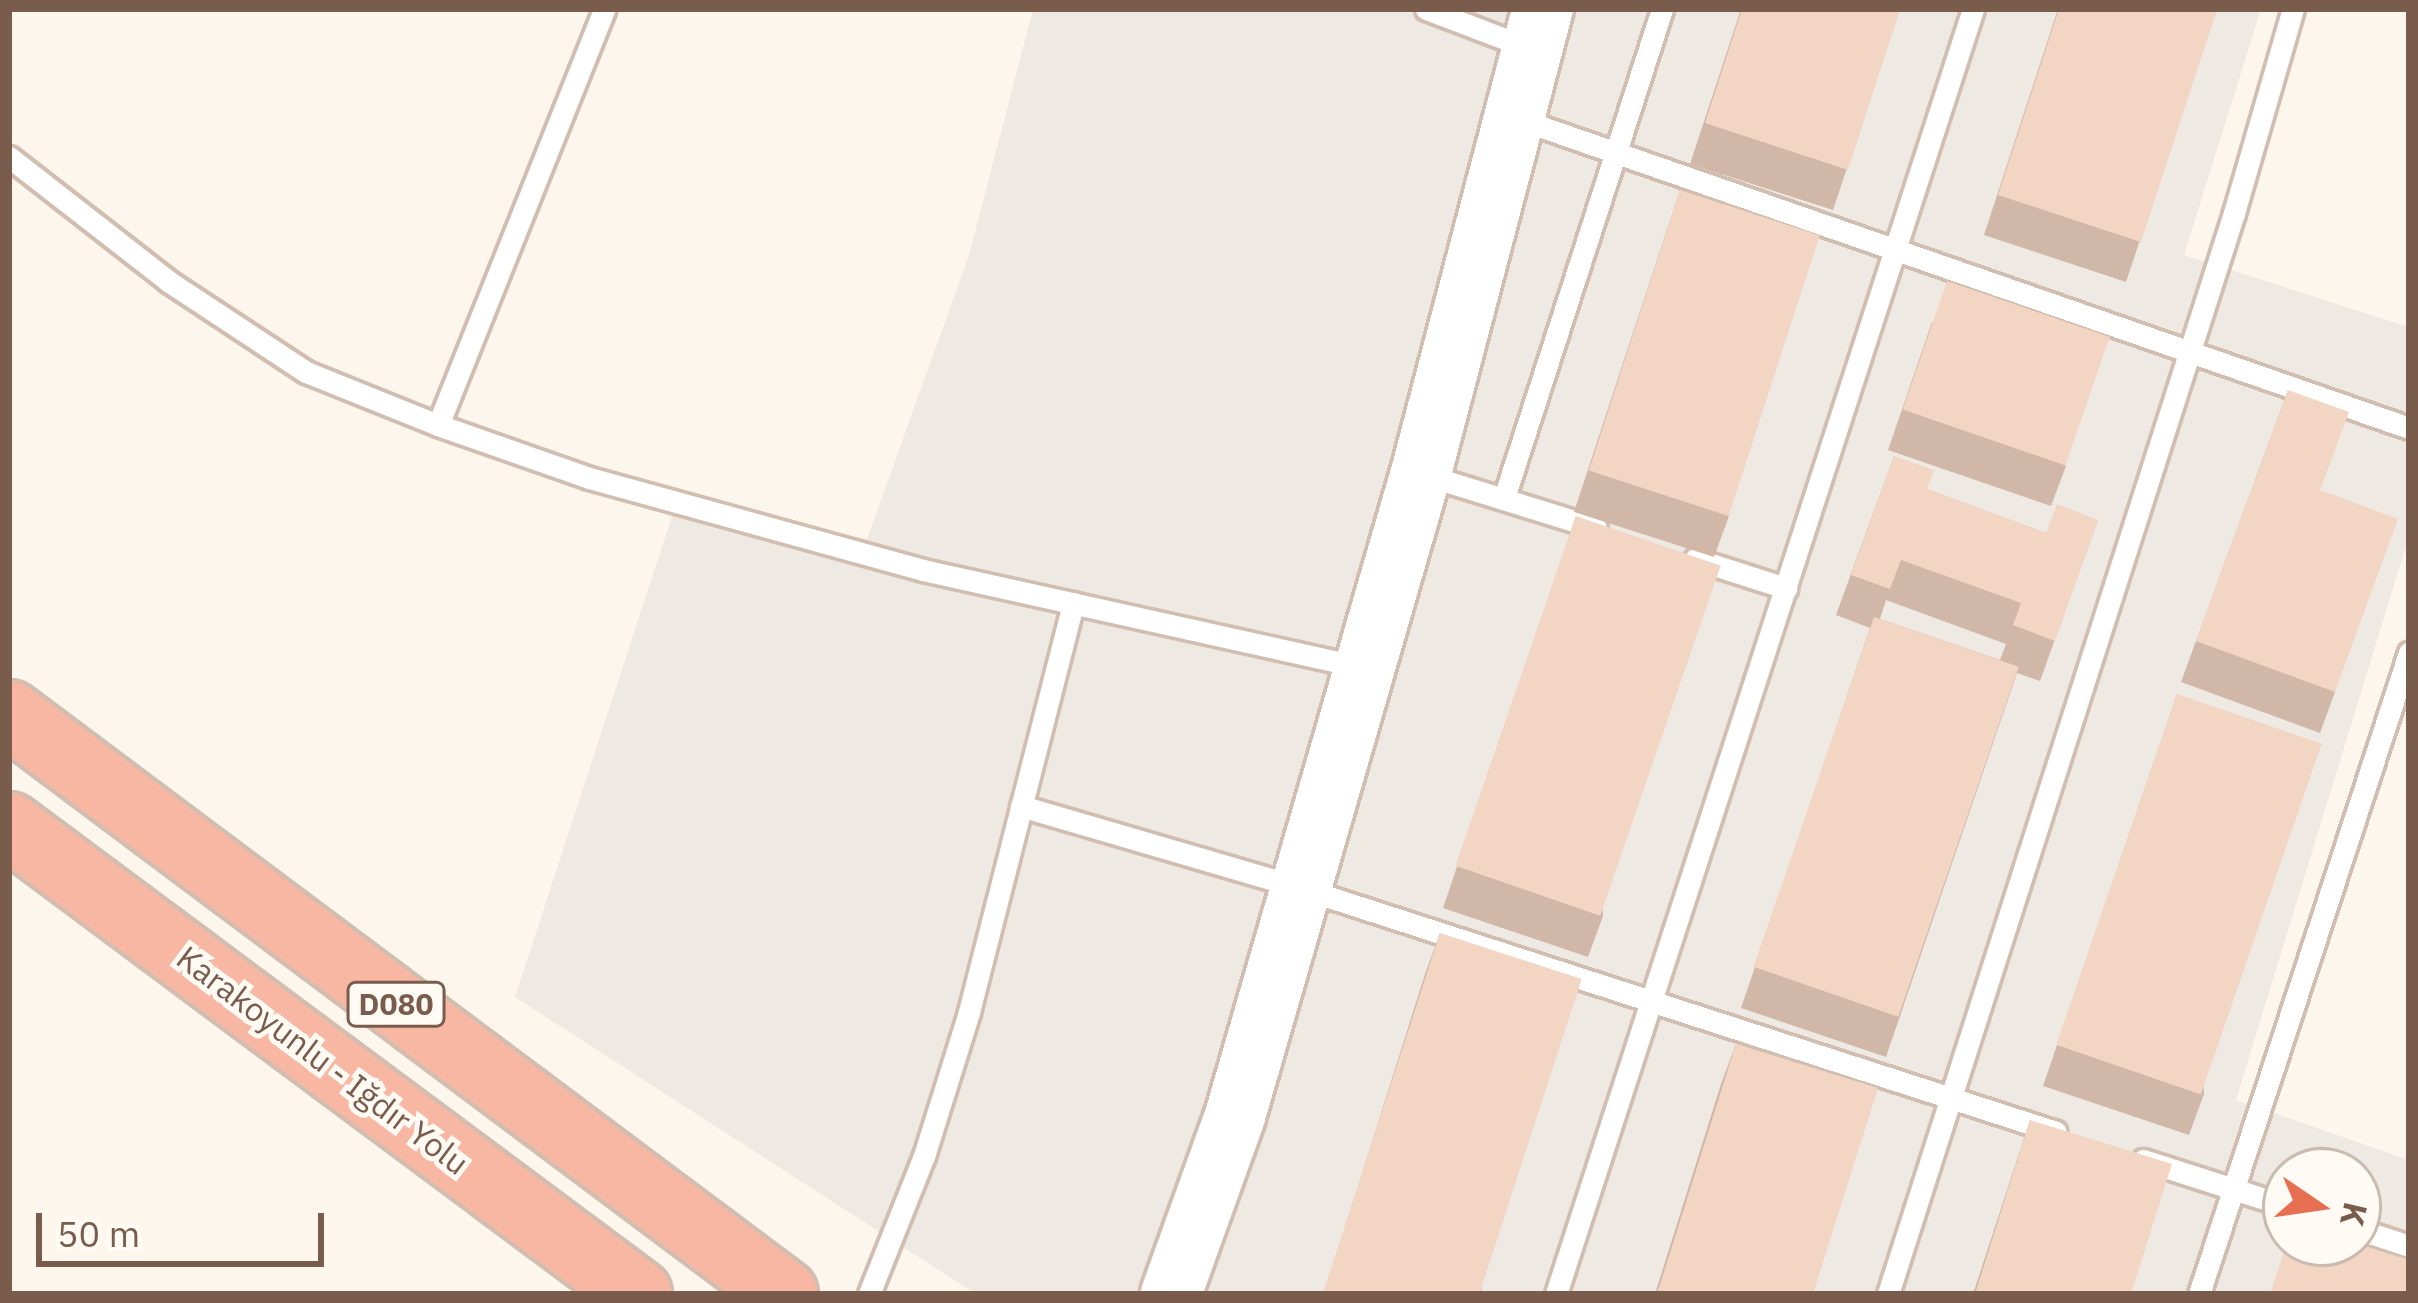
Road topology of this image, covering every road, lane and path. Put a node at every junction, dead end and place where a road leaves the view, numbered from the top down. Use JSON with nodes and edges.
{"nodes":[{"id":1,"x":604,"y":9,"type":"edge"},
{"id":2,"x":1426,"y":9,"type":"edge"},
{"id":3,"x":1662,"y":9,"type":"edge"},
{"id":4,"x":1973,"y":9,"type":"edge"},
{"id":5,"x":2293,"y":9,"type":"edge"},
{"id":6,"x":1538,"y":29,"type":"edge"},
{"id":7,"x":1516,"y":118,"type":"junction"},
{"id":8,"x":1617,"y":154,"type":"junction"},
{"id":9,"x":9,"y":157,"type":"edge"},
{"id":10,"x":1893,"y":253,"type":"junction"},
{"id":11,"x":2190,"y":350,"type":"junction"},
{"id":12,"x":438,"y":425,"type":"junction"},
{"id":13,"x":2409,"y":428,"type":"edge"},
{"id":14,"x":1421,"y":473,"type":"junction"},
{"id":15,"x":1504,"y":499,"type":"junction"},
{"id":16,"x":1612,"y":533,"type":"edge"},
{"id":17,"x":1677,"y":554,"type":"edge"},
{"id":18,"x":1786,"y":588,"type":"junction"},
{"id":19,"x":1073,"y":603,"type":"junction"},
{"id":20,"x":2409,"y":653,"type":"edge"},
{"id":21,"x":1364,"y":668,"type":"junction"},
{"id":22,"x":9,"y":714,"type":"edge"},
{"id":23,"x":1021,"y":806,"type":"junction"},
{"id":24,"x":9,"y":826,"type":"edge"},
{"id":25,"x":1301,"y":888,"type":"junction"},
{"id":26,"x":1655,"y":1000,"type":"junction"},
{"id":27,"x":1950,"y":1098,"type":"junction"},
{"id":28,"x":2079,"y":1140,"type":"edge"},
{"id":29,"x":2122,"y":1154,"type":"edge"},
{"id":30,"x":2230,"y":1188,"type":"junction"},
{"id":31,"x":2262,"y":1198,"type":"edge"},
{"id":32,"x":638,"y":1294,"type":"edge"},
{"id":33,"x":784,"y":1294,"type":"edge"},
{"id":34,"x":869,"y":1294,"type":"edge"},
{"id":35,"x":1172,"y":1294,"type":"edge"},
{"id":36,"x":1556,"y":1294,"type":"edge"},
{"id":37,"x":1888,"y":1294,"type":"edge"},
{"id":38,"x":2199,"y":1294,"type":"edge"}],
"edges":[{"from":1,"to":12,"type":"lane"},
{"from":2,"to":6,"type":"lane"},
{"from":3,"to":8,"type":"lane"},
{"from":4,"to":10,"type":"lane"},
{"from":5,"to":11,"type":"lane"},
{"from":6,"to":7,"type":"street"},
{"from":7,"to":8,"type":"lane"},
{"from":7,"to":14,"type":"street"},
{"from":8,"to":10,"type":"lane"},
{"from":8,"to":15,"type":"lane"},
{"from":9,"to":12,"type":"lane"},
{"from":10,"to":11,"type":"lane"},
{"from":10,"to":18,"type":"lane"},
{"from":11,"to":13,"type":"lane"},
{"from":11,"to":27,"type":"lane"},
{"from":12,"to":19,"type":"lane"},
{"from":14,"to":15,"type":"lane"},
{"from":14,"to":21,"type":"street"},
{"from":15,"to":16,"type":"lane"},
{"from":17,"to":18,"type":"lane"},
{"from":18,"to":26,"type":"lane"},
{"from":19,"to":21,"type":"lane"},
{"from":19,"to":23,"type":"lane"},
{"from":20,"to":30,"type":"lane"},
{"from":21,"to":25,"type":"street"},
{"from":22,"to":33,"type":"highway","number":"D080"},
{"from":23,"to":25,"type":"lane"},
{"from":23,"to":34,"type":"lane"},
{"from":24,"to":32,"type":"highway","name":"Karakoyunlu - Iğdır Yolu","number":"D080"},
{"from":25,"to":26,"type":"lane"},
{"from":25,"to":35,"type":"street"},
{"from":26,"to":27,"type":"lane"},
{"from":26,"to":36,"type":"lane"},
{"from":27,"to":28,"type":"lane"},
{"from":27,"to":37,"type":"lane"},
{"from":29,"to":30,"type":"lane"},
{"from":30,"to":31,"type":"lane"},
{"from":30,"to":38,"type":"lane"}]}
